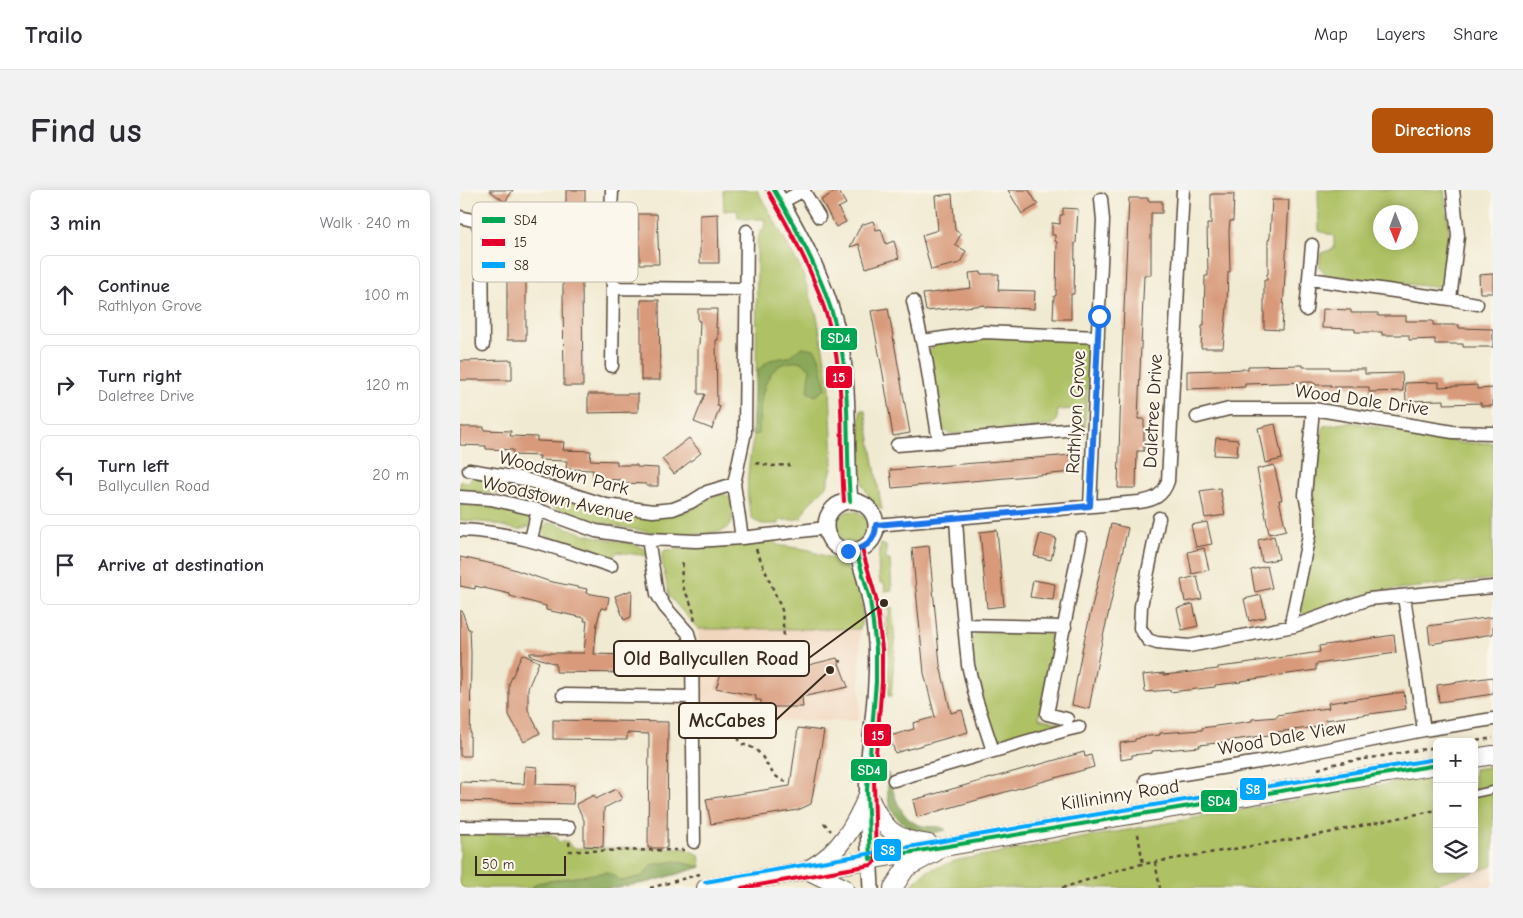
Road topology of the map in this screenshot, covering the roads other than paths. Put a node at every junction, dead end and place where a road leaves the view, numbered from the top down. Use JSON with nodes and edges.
{"nodes":[{"id":1,"x":804,"y":190,"type":"edge"},
{"id":2,"x":1183,"y":190,"type":"edge"},
{"id":3,"x":1453,"y":190,"type":"edge"},
{"id":4,"x":779,"y":194,"type":"edge"},
{"id":5,"x":1101,"y":199,"type":"dead end"},
{"id":6,"x":819,"y":217,"type":"dead end"},
{"id":7,"x":747,"y":231,"type":"dead end"},
{"id":8,"x":1312,"y":245,"type":"dead end"},
{"id":9,"x":1310,"y":279,"type":"junction"},
{"id":10,"x":482,"y":282,"type":"edge"},
{"id":11,"x":614,"y":282,"type":"edge"},
{"id":12,"x":614,"y":288,"type":"junction"},
{"id":13,"x":747,"y":289,"type":"junction"},
{"id":14,"x":1450,"y":299,"type":"junction"},
{"id":15,"x":913,"y":301,"type":"dead end"},
{"id":16,"x":1477,"y":304,"type":"dead end"},
{"id":17,"x":1306,"y":310,"type":"dead end"},
{"id":18,"x":1098,"y":337,"type":"junction"},
{"id":19,"x":923,"y":341,"type":"junction"},
{"id":20,"x":483,"y":345,"type":"dead end"},
{"id":21,"x":612,"y":366,"type":"dead end"},
{"id":22,"x":1313,"y":409,"type":"junction"},
{"id":23,"x":1197,"y":417,"type":"dead end"},
{"id":24,"x":1076,"y":429,"type":"dead end"},
{"id":25,"x":1493,"y":433,"type":"edge"},
{"id":26,"x":939,"y":442,"type":"junction"},
{"id":27,"x":898,"y":446,"type":"dead end"},
{"id":28,"x":469,"y":470,"type":"dead end"},
{"id":29,"x":734,"y":484,"type":"junction"},
{"id":30,"x":460,"y":498,"type":"edge"},
{"id":31,"x":850,"y":501,"type":"junction"},
{"id":32,"x":1090,"y":506,"type":"junction"},
{"id":33,"x":538,"y":510,"type":"junction"},
{"id":34,"x":956,"y":518,"type":"junction"},
{"id":35,"x":1159,"y":518,"type":"dead end"},
{"id":36,"x":876,"y":525,"type":"junction"},
{"id":37,"x":826,"y":528,"type":"junction"},
{"id":38,"x":460,"y":530,"type":"edge"},
{"id":39,"x":742,"y":538,"type":"junction"},
{"id":40,"x":531,"y":539,"type":"junction"},
{"id":41,"x":648,"y":539,"type":"junction"},
{"id":42,"x":1081,"y":539,"type":"dead end"},
{"id":43,"x":856,"y":550,"type":"junction"},
{"id":44,"x":612,"y":566,"type":"dead end"},
{"id":45,"x":1493,"y":587,"type":"edge"},
{"id":46,"x":1404,"y":597,"type":"junction"},
{"id":47,"x":965,"y":625,"type":"junction"},
{"id":48,"x":1294,"y":626,"type":"junction"},
{"id":49,"x":1065,"y":627,"type":"junction"},
{"id":50,"x":563,"y":696,"type":"dead end"},
{"id":51,"x":692,"y":697,"type":"junction"},
{"id":52,"x":1067,"y":719,"type":"dead end"},
{"id":53,"x":1493,"y":719,"type":"edge"},
{"id":54,"x":1079,"y":727,"type":"dead end"},
{"id":55,"x":1424,"y":730,"type":"junction"},
{"id":56,"x":993,"y":751,"type":"junction"},
{"id":57,"x":1493,"y":755,"type":"edge"},
{"id":58,"x":1478,"y":757,"type":"edge"},
{"id":59,"x":1433,"y":767,"type":"edge"},
{"id":60,"x":894,"y":780,"type":"dead end"},
{"id":61,"x":1146,"y":780,"type":"dead end"},
{"id":62,"x":1493,"y":790,"type":"edge"},
{"id":63,"x":1478,"y":793,"type":"edge"},
{"id":64,"x":868,"y":795,"type":"junction"},
{"id":65,"x":460,"y":827,"type":"edge"},
{"id":66,"x":569,"y":828,"type":"dead end"},
{"id":67,"x":689,"y":846,"type":"road end"},
{"id":68,"x":947,"y":846,"type":"junction"},
{"id":69,"x":870,"y":859,"type":"junction"},
{"id":70,"x":807,"y":870,"type":"junction"},
{"id":71,"x":706,"y":888,"type":"edge"},
{"id":72,"x":844,"y":888,"type":"edge"},
{"id":73,"x":872,"y":888,"type":"edge"},
{"id":74,"x":893,"y":888,"type":"edge"}],
"edges":[{"from":1,"to":4,"type":"street"},
{"from":1,"to":6,"type":"street"},
{"from":2,"to":32,"type":"street","name":"Daletree Drive"},
{"from":3,"to":14,"type":"street"},
{"from":4,"to":31,"type":"street"},
{"from":5,"to":18,"type":"street","name":"Rathlyon Grove"},
{"from":7,"to":13,"type":"street"},
{"from":8,"to":9,"type":"street"},
{"from":9,"to":14,"type":"street"},
{"from":9,"to":17,"type":"street"},
{"from":10,"to":20,"type":"street"},
{"from":11,"to":12,"type":"street"},
{"from":12,"to":13,"type":"street"},
{"from":12,"to":21,"type":"street"},
{"from":13,"to":29,"type":"street"},
{"from":14,"to":16,"type":"street"},
{"from":15,"to":19,"type":"street"},
{"from":18,"to":19,"type":"street"},
{"from":18,"to":32,"type":"street","name":"Rathlyon Grove"},
{"from":19,"to":26,"type":"street"},
{"from":22,"to":23,"type":"street","name":"Wood Dale Drive"},
{"from":22,"to":25,"type":"street","name":"Wood Dale Drive"},
{"from":22,"to":48,"type":"street"},
{"from":24,"to":26,"type":"street"},
{"from":26,"to":27,"type":"street"},
{"from":28,"to":29,"type":"street","name":"Woodstown Park"},
{"from":29,"to":39,"type":"street"},
{"from":30,"to":33,"type":"street","name":"Woodstown Avenue"},
{"from":31,"to":36,"type":"street"},
{"from":31,"to":37,"type":"street"},
{"from":32,"to":34,"type":"street","name":"Daletree Drive"},
{"from":33,"to":40,"type":"street"},
{"from":33,"to":41,"type":"street","name":"Woodstown Avenue"},
{"from":34,"to":36,"type":"street","name":"Daletree Drive"},
{"from":34,"to":47,"type":"street"},
{"from":35,"to":48,"type":"street"},
{"from":36,"to":43,"type":"street"},
{"from":37,"to":39,"type":"street","name":"Woodstown Avenue"},
{"from":37,"to":43,"type":"street"},
{"from":38,"to":40,"type":"street"},
{"from":39,"to":41,"type":"street","name":"Woodstown Avenue"},
{"from":40,"to":44,"type":"street"},
{"from":41,"to":51,"type":"street"},
{"from":42,"to":49,"type":"street"},
{"from":43,"to":64,"type":"street"},
{"from":45,"to":46,"type":"street"},
{"from":46,"to":48,"type":"street"},
{"from":46,"to":55,"type":"street"},
{"from":47,"to":49,"type":"street"},
{"from":47,"to":56,"type":"street"},
{"from":49,"to":52,"type":"street"},
{"from":50,"to":51,"type":"street"},
{"from":51,"to":67,"type":"street"},
{"from":53,"to":55,"type":"street","name":"Wood Dale View"},
{"from":54,"to":56,"type":"street"},
{"from":55,"to":61,"type":"street","name":"Wood Dale View"},
{"from":56,"to":60,"type":"street"},
{"from":57,"to":58,"type":"main road"},
{"from":59,"to":68,"type":"main road","name":"Killininny Road"},
{"from":62,"to":63,"type":"lane"},
{"from":64,"to":68,"type":"main road"},
{"from":64,"to":69,"type":"street"},
{"from":64,"to":70,"type":"main road"},
{"from":65,"to":66,"type":"street"},
{"from":68,"to":69,"type":"main road","name":"Killininny Road"},
{"from":68,"to":74,"type":"main road"},
{"from":69,"to":70,"type":"main road","name":"Killininny Road"},
{"from":69,"to":73,"type":"street"},
{"from":70,"to":71,"type":"main road","name":"Killininny Road"},
{"from":70,"to":72,"type":"main road"}]}
